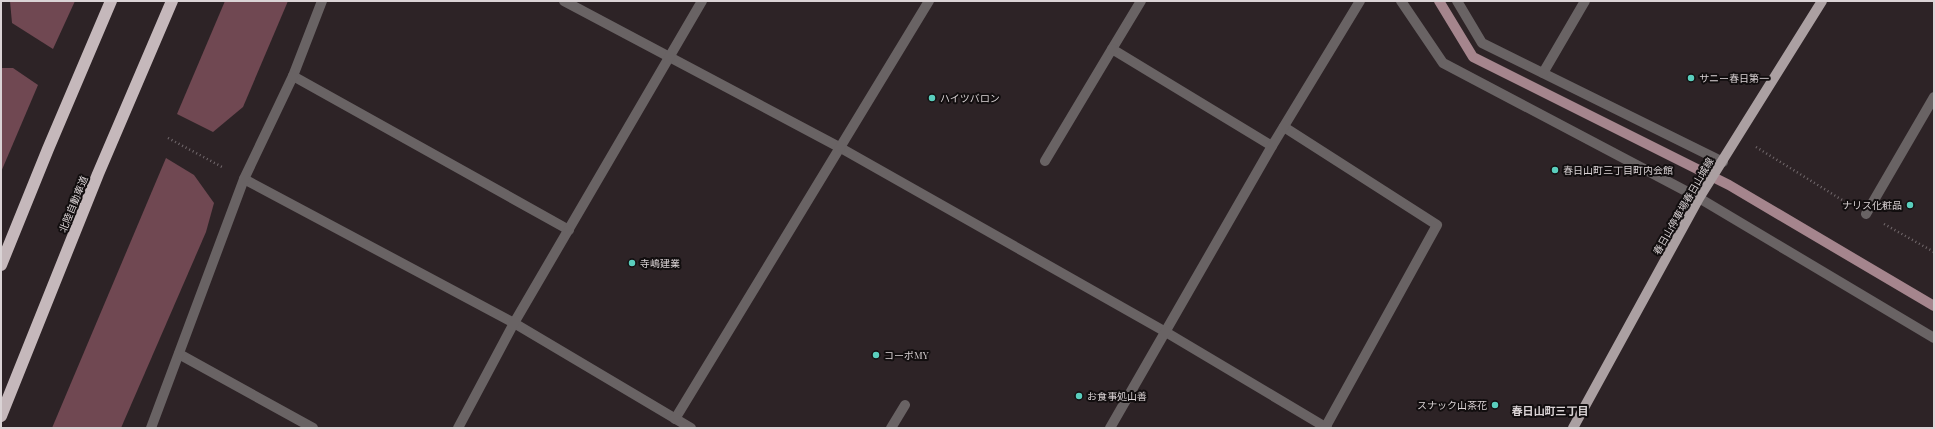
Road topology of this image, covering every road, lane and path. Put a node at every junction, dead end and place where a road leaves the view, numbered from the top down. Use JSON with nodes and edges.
{"nodes":[{"id":1,"x":111,"y":1,"type":"edge"},
{"id":2,"x":172,"y":1,"type":"edge"},
{"id":3,"x":322,"y":1,"type":"edge"},
{"id":4,"x":564,"y":1,"type":"edge"},
{"id":5,"x":702,"y":1,"type":"edge"},
{"id":6,"x":929,"y":1,"type":"edge"},
{"id":7,"x":1141,"y":1,"type":"edge"},
{"id":8,"x":1360,"y":1,"type":"edge"},
{"id":9,"x":1401,"y":1,"type":"edge"},
{"id":10,"x":1457,"y":1,"type":"edge"},
{"id":11,"x":1584,"y":1,"type":"edge"},
{"id":12,"x":1822,"y":1,"type":"edge"},
{"id":13,"x":1112,"y":49,"type":"junction"},
{"id":14,"x":668,"y":58,"type":"junction"},
{"id":15,"x":1543,"y":73,"type":"junction"},
{"id":16,"x":293,"y":76,"type":"junction"},
{"id":17,"x":1934,"y":97,"type":"edge"},
{"id":18,"x":1284,"y":127,"type":"junction"},
{"id":19,"x":1736,"y":136,"type":"junction"},
{"id":20,"x":168,"y":138,"type":"dead end"},
{"id":21,"x":1272,"y":146,"type":"junction"},
{"id":22,"x":839,"y":147,"type":"junction"},
{"id":23,"x":1045,"y":161,"type":"dead end"},
{"id":24,"x":1723,"y":162,"type":"junction"},
{"id":25,"x":244,"y":178,"type":"junction"},
{"id":26,"x":1699,"y":198,"type":"junction"},
{"id":27,"x":1866,"y":214,"type":"junction"},
{"id":28,"x":570,"y":230,"type":"junction"},
{"id":29,"x":1934,"y":252,"type":"edge"},
{"id":30,"x":1,"y":265,"type":"edge"},
{"id":31,"x":514,"y":323,"type":"junction"},
{"id":32,"x":1164,"y":331,"type":"junction"},
{"id":33,"x":1934,"y":338,"type":"edge"},
{"id":34,"x":179,"y":354,"type":"junction"},
{"id":35,"x":905,"y":405,"type":"dead end"},
{"id":36,"x":1,"y":416,"type":"edge"},
{"id":37,"x":675,"y":419,"type":"junction"},
{"id":38,"x":150,"y":428,"type":"edge"},
{"id":39,"x":313,"y":428,"type":"edge"},
{"id":40,"x":458,"y":428,"type":"edge"},
{"id":41,"x":691,"y":428,"type":"edge"},
{"id":42,"x":891,"y":428,"type":"edge"},
{"id":43,"x":1110,"y":428,"type":"edge"},
{"id":44,"x":1326,"y":428,"type":"edge"},
{"id":45,"x":1573,"y":428,"type":"edge"}],
"edges":[{"from":1,"to":30,"type":"highway"},
{"from":2,"to":36,"type":"highway","name":"北陸自動車道"},
{"from":3,"to":16,"type":"street"},
{"from":4,"to":14,"type":"street"},
{"from":5,"to":14,"type":"street"},
{"from":6,"to":22,"type":"street"},
{"from":7,"to":13,"type":"street"},
{"from":8,"to":18,"type":"street"},
{"from":9,"to":26,"type":"street"},
{"from":10,"to":15,"type":"street"},
{"from":11,"to":15,"type":"street"},
{"from":12,"to":19,"type":"main road","name":"春日山停車場春日山城線"},
{"from":13,"to":21,"type":"street"},
{"from":13,"to":23,"type":"street"},
{"from":14,"to":22,"type":"street"},
{"from":14,"to":28,"type":"street"},
{"from":15,"to":24,"type":"street"},
{"from":16,"to":25,"type":"street"},
{"from":16,"to":28,"type":"street"},
{"from":17,"to":27,"type":"street"},
{"from":18,"to":21,"type":"street"},
{"from":18,"to":44,"type":"street"},
{"from":19,"to":24,"type":"main road","name":"春日山停車場春日山城線"},
{"from":19,"to":27,"type":"path"},
{"from":20,"to":25,"type":"path"},
{"from":21,"to":32,"type":"street"},
{"from":22,"to":32,"type":"street"},
{"from":22,"to":37,"type":"street"},
{"from":24,"to":26,"type":"main road","name":"春日山停車場春日山城線"},
{"from":25,"to":31,"type":"street"},
{"from":25,"to":34,"type":"street"},
{"from":26,"to":33,"type":"street"},
{"from":26,"to":45,"type":"main road","name":"春日山停車場春日山城線"},
{"from":27,"to":29,"type":"path"},
{"from":28,"to":31,"type":"street"},
{"from":31,"to":37,"type":"street"},
{"from":31,"to":40,"type":"street"},
{"from":32,"to":43,"type":"street"},
{"from":32,"to":44,"type":"street"},
{"from":34,"to":38,"type":"street"},
{"from":34,"to":39,"type":"street"},
{"from":35,"to":42,"type":"street"},
{"from":37,"to":41,"type":"street"}]}
